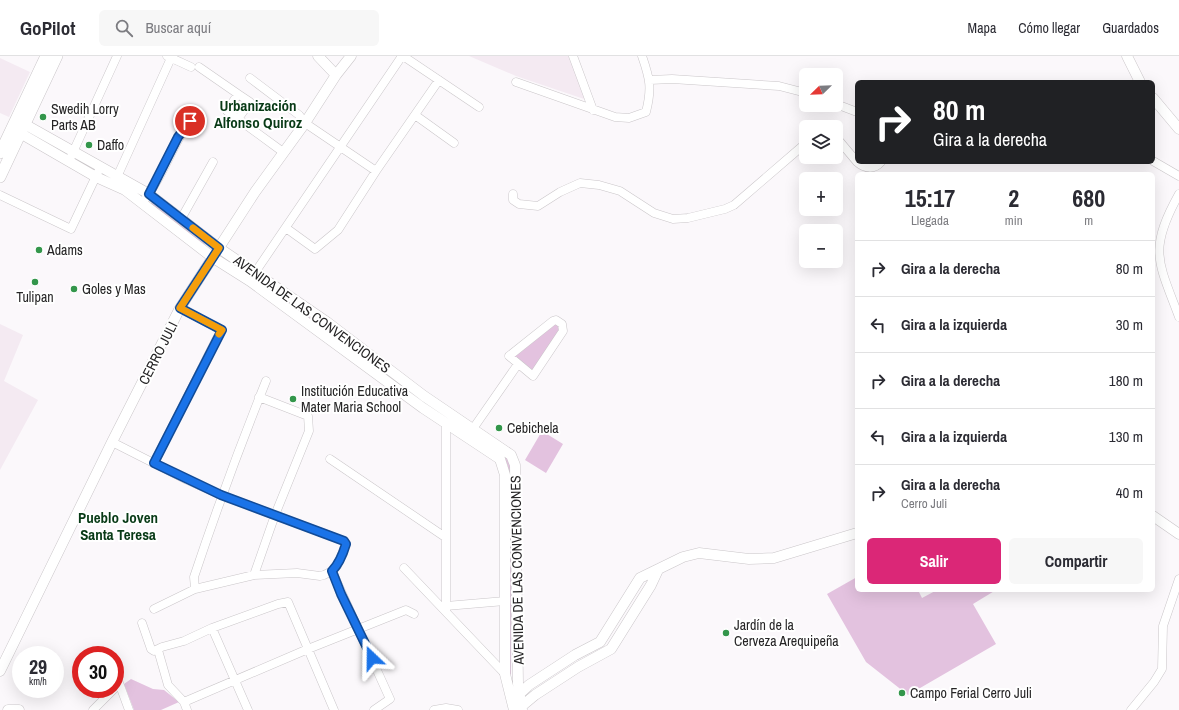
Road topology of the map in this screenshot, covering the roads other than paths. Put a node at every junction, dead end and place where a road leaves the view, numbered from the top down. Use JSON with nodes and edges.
{"nodes":[{"id":1,"x":46,"y":56,"type":"edge"},
{"id":2,"x":57,"y":56,"type":"edge"},
{"id":3,"x":117,"y":56,"type":"edge"},
{"id":4,"x":318,"y":56,"type":"edge"},
{"id":5,"x":351,"y":56,"type":"edge"},
{"id":6,"x":403,"y":56,"type":"edge"},
{"id":7,"x":573,"y":56,"type":"edge"},
{"id":8,"x":642,"y":56,"type":"edge"},
{"id":9,"x":1127,"y":56,"type":"edge"},
{"id":10,"x":169,"y":57,"type":"edge"},
{"id":11,"x":190,"y":66,"type":"dead end"},
{"id":12,"x":199,"y":67,"type":"dead end"},
{"id":13,"x":336,"y":75,"type":"junction"},
{"id":14,"x":250,"y":78,"type":"dead end"},
{"id":15,"x":439,"y":80,"type":"junction"},
{"id":16,"x":650,"y":80,"type":"junction"},
{"id":17,"x":1139,"y":80,"type":"edge"},
{"id":18,"x":516,"y":82,"type":"dead end"},
{"id":19,"x":799,"y":91,"type":"edge"},
{"id":20,"x":238,"y":94,"type":"junction"},
{"id":21,"x":1155,"y":100,"type":"edge"},
{"id":22,"x":479,"y":107,"type":"dead end"},
{"id":23,"x":843,"y":107,"type":"edge"},
{"id":24,"x":593,"y":110,"type":"junction"},
{"id":25,"x":855,"y":111,"type":"edge"},
{"id":26,"x":414,"y":115,"type":"junction"},
{"id":27,"x":238,"y":119,"type":"junction"},
{"id":28,"x":190,"y":121,"type":"dead end"},
{"id":29,"x":305,"y":123,"type":"junction"},
{"id":30,"x":18,"y":126,"type":"junction"},
{"id":31,"x":1179,"y":129,"type":"edge"},
{"id":32,"x":454,"y":143,"type":"dead end"},
{"id":33,"x":843,"y":145,"type":"edge"},
{"id":34,"x":340,"y":146,"type":"junction"},
{"id":35,"x":799,"y":149,"type":"edge"},
{"id":36,"x":283,"y":152,"type":"junction"},
{"id":37,"x":0,"y":154,"type":"edge"},
{"id":38,"x":71,"y":157,"type":"junction"},
{"id":39,"x":855,"y":160,"type":"edge"},
{"id":40,"x":213,"y":162,"type":"dead end"},
{"id":41,"x":1155,"y":163,"type":"edge"},
{"id":42,"x":859,"y":164,"type":"edge"},
{"id":43,"x":880,"y":164,"type":"edge"},
{"id":44,"x":376,"y":171,"type":"junction"},
{"id":45,"x":98,"y":172,"type":"junction"},
{"id":46,"x":1179,"y":176,"type":"edge"},
{"id":47,"x":0,"y":177,"type":"edge"},
{"id":48,"x":117,"y":177,"type":"junction"},
{"id":49,"x":149,"y":194,"type":"junction"},
{"id":50,"x":513,"y":194,"type":"dead end"},
{"id":51,"x":1179,"y":194,"type":"edge"},
{"id":52,"x":0,"y":195,"type":"edge"},
{"id":53,"x":142,"y":203,"type":"junction"},
{"id":54,"x":181,"y":219,"type":"junction"},
{"id":55,"x":286,"y":228,"type":"junction"},
{"id":56,"x":219,"y":248,"type":"junction"},
{"id":57,"x":212,"y":257,"type":"junction"},
{"id":58,"x":252,"y":276,"type":"junction"},
{"id":59,"x":180,"y":308,"type":"junction"},
{"id":60,"x":1179,"y":317,"type":"edge"},
{"id":61,"x":374,"y":358,"type":"junction"},
{"id":62,"x":518,"y":364,"type":"junction"},
{"id":63,"x":368,"y":367,"type":"junction"},
{"id":64,"x":266,"y":381,"type":"dead end"},
{"id":65,"x":260,"y":397,"type":"junction"},
{"id":66,"x":446,"y":424,"type":"junction"},
{"id":67,"x":470,"y":433,"type":"junction"},
{"id":68,"x":112,"y":442,"type":"junction"},
{"id":69,"x":330,"y":459,"type":"dead end"},
{"id":70,"x":154,"y":463,"type":"junction"},
{"id":71,"x":221,"y":495,"type":"junction"},
{"id":72,"x":275,"y":515,"type":"junction"},
{"id":73,"x":1155,"y":517,"type":"edge"},
{"id":74,"x":855,"y":534,"type":"edge"},
{"id":75,"x":1179,"y":534,"type":"edge"},
{"id":76,"x":445,"y":537,"type":"junction"},
{"id":77,"x":404,"y":568,"type":"dead end"},
{"id":78,"x":658,"y":570,"type":"junction"},
{"id":79,"x":332,"y":571,"type":"junction"},
{"id":80,"x":254,"y":575,"type":"junction"},
{"id":81,"x":1179,"y":578,"type":"edge"},
{"id":82,"x":195,"y":589,"type":"junction"},
{"id":83,"x":505,"y":601,"type":"junction"},
{"id":84,"x":154,"y":609,"type":"dead end"},
{"id":85,"x":446,"y":609,"type":"junction"},
{"id":86,"x":414,"y":614,"type":"dead end"},
{"id":87,"x":142,"y":623,"type":"dead end"},
{"id":88,"x":212,"y":628,"type":"junction"},
{"id":89,"x":360,"y":630,"type":"junction"},
{"id":90,"x":158,"y":650,"type":"junction"},
{"id":91,"x":308,"y":650,"type":"junction"},
{"id":92,"x":0,"y":671,"type":"edge"},
{"id":93,"x":505,"y":674,"type":"junction"},
{"id":94,"x":234,"y":681,"type":"junction"},
{"id":95,"x":105,"y":698,"type":"edge"},
{"id":96,"x":122,"y":698,"type":"edge"},
{"id":97,"x":185,"y":706,"type":"edge"},
{"id":98,"x":516,"y":706,"type":"edge"},
{"id":99,"x":8,"y":710,"type":"edge"},
{"id":100,"x":19,"y":710,"type":"edge"},
{"id":101,"x":93,"y":710,"type":"edge"},
{"id":102,"x":129,"y":710,"type":"edge"},
{"id":103,"x":248,"y":710,"type":"edge"},
{"id":104,"x":334,"y":710,"type":"edge"},
{"id":105,"x":374,"y":710,"type":"edge"},
{"id":106,"x":434,"y":710,"type":"edge"},
{"id":107,"x":458,"y":710,"type":"edge"},
{"id":108,"x":1131,"y":710,"type":"edge"}],
"edges":[{"from":1,"to":30,"type":"main road"},
{"from":2,"to":30,"type":"main road"},
{"from":3,"to":38,"type":"street"},
{"from":4,"to":13,"type":"street"},
{"from":5,"to":13,"type":"street","name":"CERRO JULI"},
{"from":6,"to":15,"type":"street"},
{"from":6,"to":34,"type":"street"},
{"from":7,"to":24,"type":"street"},
{"from":8,"to":16,"type":"street"},
{"from":9,"to":17,"type":"street"},
{"from":10,"to":11,"type":"street"},
{"from":10,"to":48,"type":"street"},
{"from":12,"to":20,"type":"street"},
{"from":13,"to":29,"type":"street","name":"CERRO JULI"},
{"from":14,"to":29,"type":"street"},
{"from":15,"to":22,"type":"street"},
{"from":15,"to":26,"type":"street"},
{"from":16,"to":19,"type":"street"},
{"from":16,"to":24,"type":"street"},
{"from":18,"to":24,"type":"street"},
{"from":20,"to":27,"type":"street"},
{"from":20,"to":27,"type":"street"},
{"from":21,"to":31,"type":"street"},
{"from":23,"to":25,"type":"street"},
{"from":26,"to":32,"type":"street"},
{"from":26,"to":44,"type":"street"},
{"from":27,"to":36,"type":"street"},
{"from":28,"to":49,"type":"street"},
{"from":29,"to":34,"type":"street"},
{"from":29,"to":36,"type":"street","name":"CERRO JULI"},
{"from":30,"to":37,"type":"main road"},
{"from":30,"to":38,"type":"street","name":"AVENIDA DE LAS CONVENCIONES"},
{"from":30,"to":47,"type":"main road"},
{"from":33,"to":39,"type":"street"},
{"from":34,"to":44,"type":"street"},
{"from":34,"to":55,"type":"street"},
{"from":35,"to":50,"type":"street"},
{"from":36,"to":56,"type":"street","name":"CERRO JULI"},
{"from":38,"to":45,"type":"street","name":"AVENIDA DE LAS CONVENCIONES"},
{"from":40,"to":54,"type":"street"},
{"from":41,"to":46,"type":"street"},
{"from":42,"to":43,"type":"street"},
{"from":44,"to":55,"type":"street"},
{"from":45,"to":48,"type":"street","name":"AVENIDA DE LAS CONVENCIONES"},
{"from":45,"to":52,"type":"street"},
{"from":45,"to":53,"type":"street","name":"AVENIDA DE LAS CONVENCIONES"},
{"from":48,"to":49,"type":"street","name":"AVENIDA DE LAS CONVENCIONES"},
{"from":49,"to":53,"type":"street"},
{"from":49,"to":54,"type":"street","name":"AVENIDA DE LAS CONVENCIONES"},
{"from":51,"to":60,"type":"street"},
{"from":53,"to":57,"type":"street","name":"AVENIDA DE LAS CONVENCIONES"},
{"from":54,"to":56,"type":"street","name":"AVENIDA DE LAS CONVENCIONES"},
{"from":55,"to":58,"type":"street"},
{"from":56,"to":57,"type":"street","name":"CERRO JULI"},
{"from":56,"to":58,"type":"street","name":"AVENIDA DE LAS CONVENCIONES"},
{"from":57,"to":58,"type":"street","name":"AVENIDA DE LAS CONVENCIONES"},
{"from":57,"to":59,"type":"street","name":"CERRO JULI"},
{"from":58,"to":61,"type":"street","name":"AVENIDA DE LAS CONVENCIONES"},
{"from":58,"to":63,"type":"street","name":"AVENIDA DE LAS CONVENCIONES"},
{"from":59,"to":68,"type":"street","name":"CERRO JULI"},
{"from":59,"to":70,"type":"street"},
{"from":61,"to":63,"type":"street"},
{"from":61,"to":67,"type":"street","name":"AVENIDA DE LAS CONVENCIONES"},
{"from":62,"to":62,"type":"street"},
{"from":62,"to":67,"type":"street"},
{"from":63,"to":66,"type":"street","name":"AVENIDA DE LAS CONVENCIONES"},
{"from":64,"to":65,"type":"street"},
{"from":65,"to":71,"type":"street"},
{"from":65,"to":72,"type":"street"},
{"from":66,"to":67,"type":"street","name":"AVENIDA DE LAS CONVENCIONES"},
{"from":66,"to":76,"type":"street"},
{"from":67,"to":83,"type":"street","name":"AVENIDA DE LAS CONVENCIONES"},
{"from":67,"to":98,"type":"street","name":"AVENIDA DE LAS CONVENCIONES"},
{"from":68,"to":70,"type":"street"},
{"from":68,"to":92,"type":"street","name":"CERRO JULI"},
{"from":69,"to":76,"type":"street"},
{"from":70,"to":71,"type":"street"},
{"from":71,"to":72,"type":"street"},
{"from":71,"to":82,"type":"street"},
{"from":72,"to":79,"type":"street"},
{"from":72,"to":80,"type":"street"},
{"from":73,"to":75,"type":"street"},
{"from":74,"to":78,"type":"street"},
{"from":76,"to":85,"type":"street"},
{"from":77,"to":85,"type":"street"},
{"from":78,"to":98,"type":"street"},
{"from":78,"to":98,"type":"street"},
{"from":79,"to":80,"type":"street"},
{"from":79,"to":89,"type":"street"},
{"from":80,"to":82,"type":"street"},
{"from":81,"to":108,"type":"street"},
{"from":82,"to":84,"type":"street"},
{"from":83,"to":85,"type":"street"},
{"from":83,"to":93,"type":"street","name":"AVENIDA DE LAS CONVENCIONES"},
{"from":85,"to":93,"type":"street"},
{"from":86,"to":89,"type":"street"},
{"from":87,"to":90,"type":"street"},
{"from":88,"to":90,"type":"street"},
{"from":88,"to":91,"type":"street"},
{"from":88,"to":94,"type":"street"},
{"from":89,"to":91,"type":"street"},
{"from":89,"to":105,"type":"street"},
{"from":90,"to":97,"type":"street"},
{"from":91,"to":94,"type":"street"},
{"from":91,"to":104,"type":"street"},
{"from":93,"to":98,"type":"street","name":"AVENIDA DE LAS CONVENCIONES"},
{"from":94,"to":97,"type":"street"},
{"from":94,"to":103,"type":"street"},
{"from":95,"to":101,"type":"street"},
{"from":96,"to":102,"type":"street"},
{"from":99,"to":100,"type":"street"},
{"from":106,"to":107,"type":"street"}]}
